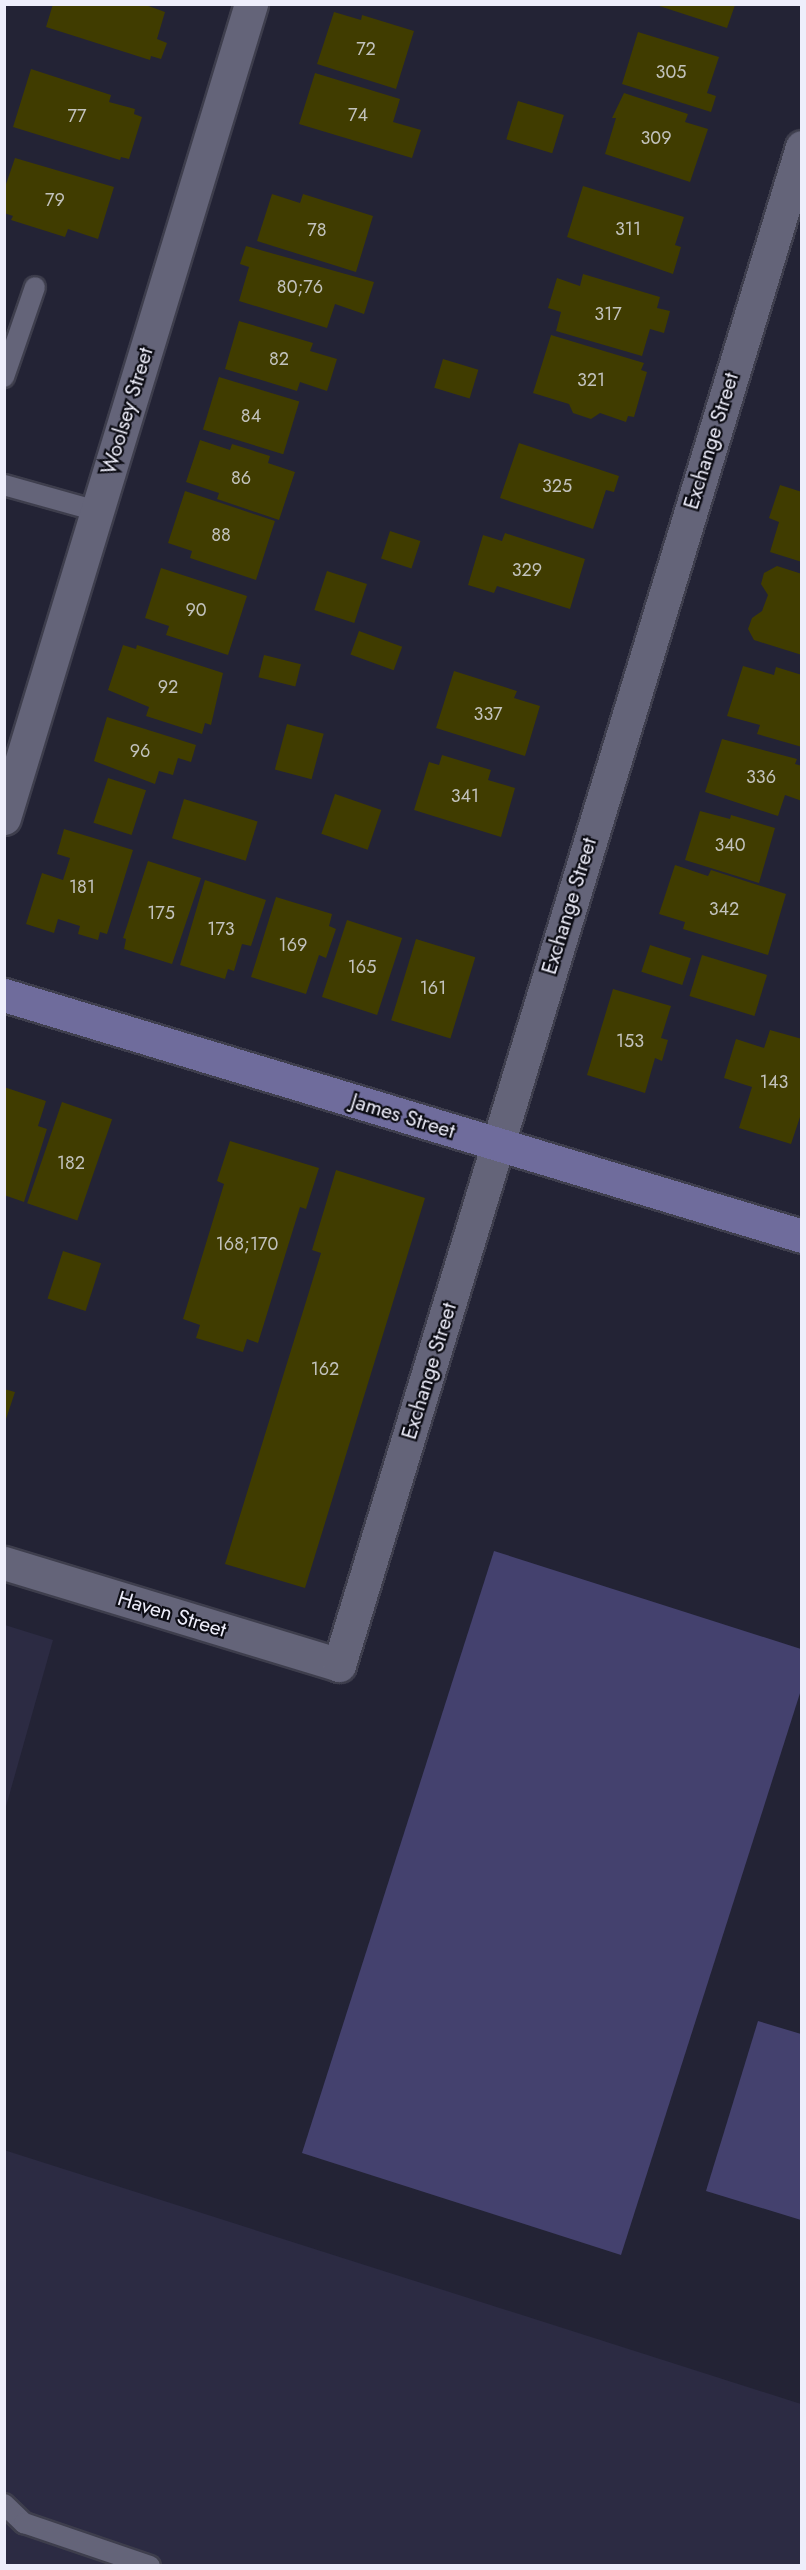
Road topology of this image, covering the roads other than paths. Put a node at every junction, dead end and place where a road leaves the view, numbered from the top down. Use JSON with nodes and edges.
{"nodes":[{"id":1,"x":251,"y":4,"type":"edge"},
{"id":2,"x":801,"y":147,"type":"edge"},
{"id":3,"x":35,"y":287,"type":"dead end"},
{"id":4,"x":4,"y":377,"type":"edge"},
{"id":5,"x":4,"y":485,"type":"edge"},
{"id":6,"x":97,"y":511,"type":"junction"},
{"id":7,"x":4,"y":818,"type":"edge"},
{"id":8,"x":4,"y":994,"type":"edge"},
{"id":9,"x":496,"y":1144,"type":"junction"},
{"id":10,"x":801,"y":1236,"type":"edge"},
{"id":11,"x":4,"y":1563,"type":"edge"},
{"id":12,"x":339,"y":1665,"type":"joint"},
{"id":13,"x":4,"y":2504,"type":"edge"},
{"id":14,"x":150,"y":2565,"type":"edge"}],
"edges":[{"from":1,"to":6,"type":"street","name":"Woolsey Street"},
{"from":2,"to":9,"type":"street","name":"Exchange Street"},
{"from":3,"to":4,"type":"lane"},
{"from":5,"to":6,"type":"lane"},
{"from":6,"to":7,"type":"street","name":"Woolsey Street"},
{"from":8,"to":9,"type":"main road","name":"James Street"},
{"from":9,"to":10,"type":"main road","name":"James Street"},
{"from":9,"to":12,"type":"street","name":"Exchange Street"},
{"from":11,"to":12,"type":"street","name":"Haven Street"},
{"from":13,"to":14,"type":"lane"}]}
